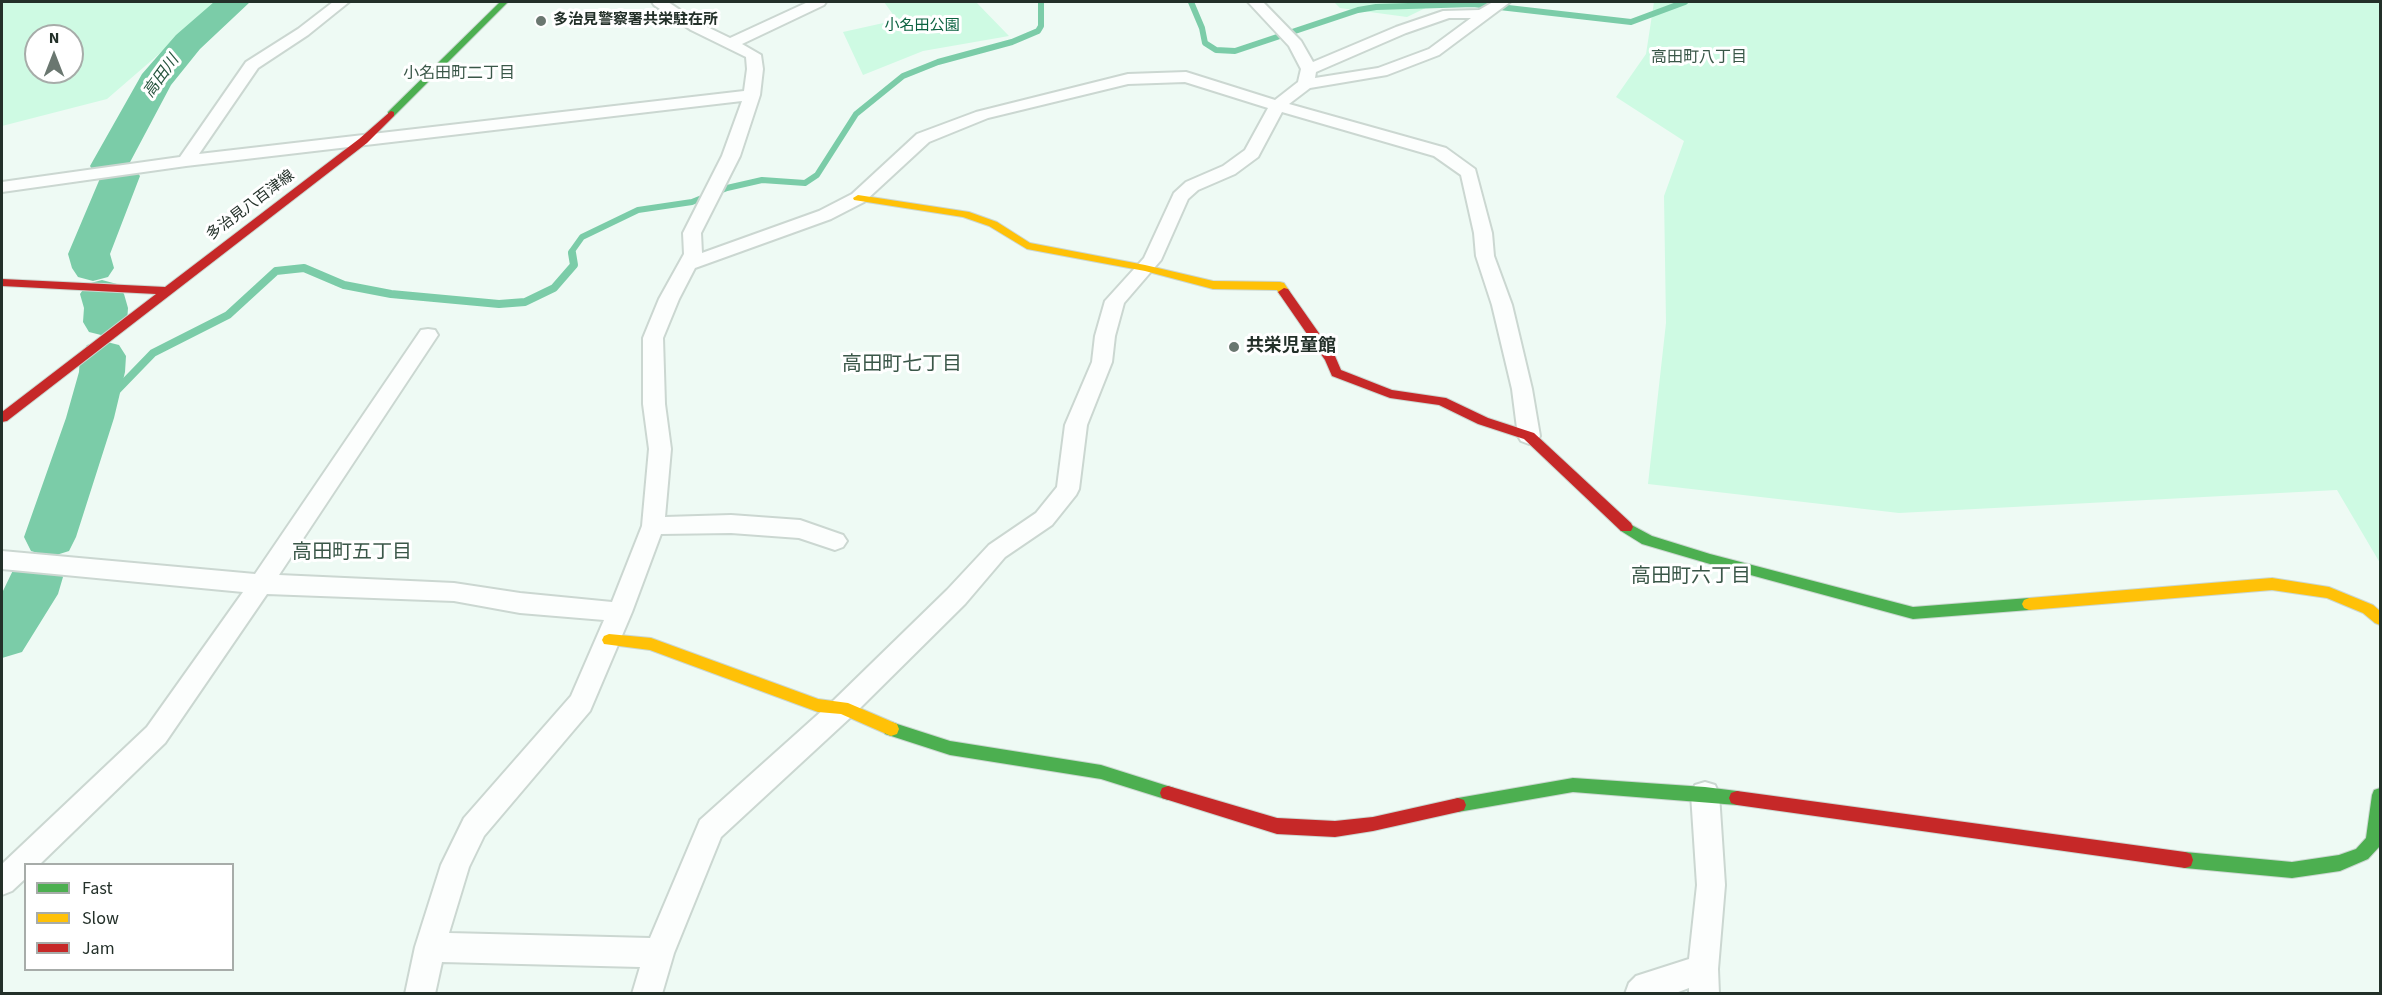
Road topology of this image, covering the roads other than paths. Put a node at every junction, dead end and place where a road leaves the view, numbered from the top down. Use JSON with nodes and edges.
{"nodes":[{"id":1,"x":342,"y":2,"type":"edge"},
{"id":2,"x":504,"y":2,"type":"edge"},
{"id":3,"x":658,"y":2,"type":"edge"},
{"id":4,"x":819,"y":2,"type":"edge"},
{"id":5,"x":1255,"y":2,"type":"edge"},
{"id":6,"x":1503,"y":2,"type":"edge"},
{"id":7,"x":1484,"y":13,"type":"junction"},
{"id":8,"x":731,"y":43,"type":"junction"},
{"id":9,"x":1307,"y":76,"type":"junction"},
{"id":10,"x":752,"y":95,"type":"junction"},
{"id":11,"x":1277,"y":106,"type":"junction"},
{"id":12,"x":363,"y":141,"type":"junction"},
{"id":13,"x":186,"y":161,"type":"junction"},
{"id":14,"x":2,"y":187,"type":"edge"},
{"id":15,"x":858,"y":198,"type":"junction"},
{"id":16,"x":688,"y":264,"type":"junction"},
{"id":17,"x":1145,"y":268,"type":"junction"},
{"id":18,"x":2,"y":282,"type":"edge"},
{"id":19,"x":166,"y":291,"type":"junction"},
{"id":20,"x":428,"y":335,"type":"dead end"},
{"id":21,"x":2,"y":418,"type":"edge"},
{"id":22,"x":1529,"y":436,"type":"junction"},
{"id":23,"x":653,"y":526,"type":"junction"},
{"id":24,"x":835,"y":541,"type":"dead end"},
{"id":25,"x":2,"y":560,"type":"edge"},
{"id":26,"x":261,"y":584,"type":"junction"},
{"id":27,"x":620,"y":612,"type":"junction"},
{"id":28,"x":2380,"y":619,"type":"edge"},
{"id":29,"x":609,"y":640,"type":"junction"},
{"id":30,"x":843,"y":708,"type":"junction"},
{"id":31,"x":1705,"y":794,"type":"junction"},
{"id":32,"x":2380,"y":795,"type":"edge"},
{"id":33,"x":2,"y":882,"type":"edge"},
{"id":34,"x":430,"y":947,"type":"junction"},
{"id":35,"x":659,"y":952,"type":"junction"},
{"id":36,"x":1704,"y":981,"type":"edge"},
{"id":37,"x":420,"y":993,"type":"edge"},
{"id":38,"x":647,"y":993,"type":"edge"},
{"id":39,"x":1640,"y":993,"type":"edge"}],
"edges":[{"from":1,"to":13,"type":"street"},
{"from":2,"to":12,"type":"street","name":"多治見八百津線"},
{"from":3,"to":8,"type":"street"},
{"from":4,"to":8,"type":"street"},
{"from":5,"to":9,"type":"street"},
{"from":6,"to":7,"type":"street"},
{"from":7,"to":9,"type":"street"},
{"from":7,"to":9,"type":"street"},
{"from":8,"to":10,"type":"street"},
{"from":9,"to":11,"type":"street"},
{"from":10,"to":12,"type":"street"},
{"from":10,"to":16,"type":"street"},
{"from":11,"to":15,"type":"street"},
{"from":11,"to":17,"type":"street"},
{"from":11,"to":22,"type":"street"},
{"from":12,"to":13,"type":"street"},
{"from":12,"to":19,"type":"street","name":"多治見八百津線"},
{"from":13,"to":14,"type":"street"},
{"from":15,"to":16,"type":"street"},
{"from":15,"to":17,"type":"street"},
{"from":16,"to":23,"type":"street"},
{"from":17,"to":22,"type":"street"},
{"from":17,"to":30,"type":"street"},
{"from":18,"to":19,"type":"street"},
{"from":19,"to":21,"type":"street","name":"多治見八百津線"},
{"from":20,"to":26,"type":"street"},
{"from":22,"to":28,"type":"street"},
{"from":23,"to":24,"type":"street"},
{"from":23,"to":27,"type":"street"},
{"from":25,"to":26,"type":"street"},
{"from":26,"to":27,"type":"street"},
{"from":26,"to":33,"type":"street"},
{"from":27,"to":29,"type":"street"},
{"from":29,"to":30,"type":"street"},
{"from":29,"to":34,"type":"street"},
{"from":30,"to":31,"type":"street"},
{"from":30,"to":35,"type":"street"},
{"from":31,"to":32,"type":"street"},
{"from":31,"to":36,"type":"street"},
{"from":34,"to":35,"type":"street"},
{"from":34,"to":37,"type":"street"},
{"from":35,"to":38,"type":"street"},
{"from":36,"to":39,"type":"street"}]}
